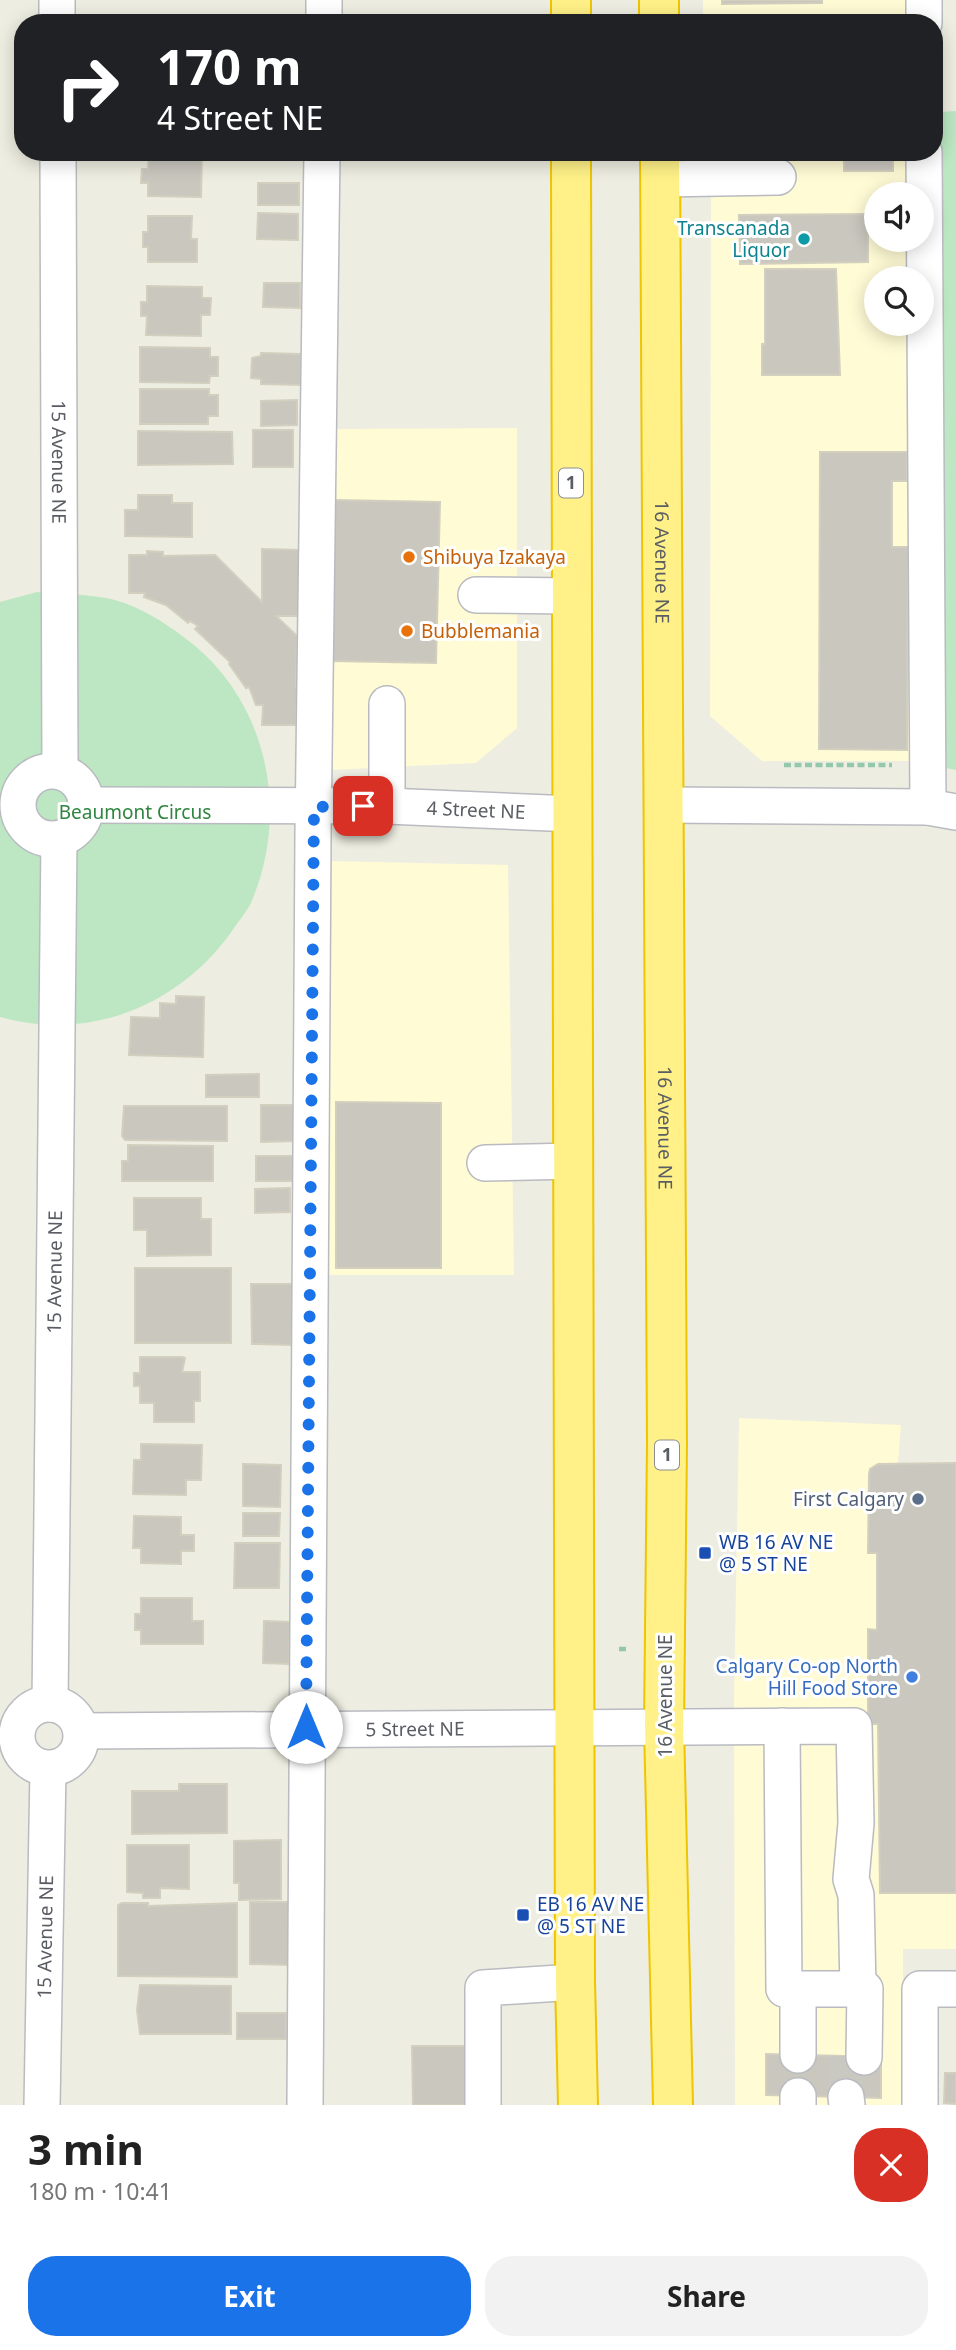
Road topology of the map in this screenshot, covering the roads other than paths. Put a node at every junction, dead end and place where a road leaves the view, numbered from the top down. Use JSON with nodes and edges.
{"nodes":[{"id":1,"x":58,"y":161,"type":"edge"},
{"id":2,"x":322,"y":161,"type":"edge"},
{"id":3,"x":571,"y":161,"type":"edge"},
{"id":4,"x":924,"y":161,"type":"edge"},
{"id":5,"x":660,"y":166,"type":"edge"},
{"id":6,"x":778,"y":177,"type":"dead end"},
{"id":7,"x":476,"y":595,"type":"dead end"},
{"id":8,"x":571,"y":596,"type":"junction"},
{"id":9,"x":387,"y":704,"type":"dead end"},
{"id":10,"x":60,"y":771,"type":"junction"},
{"id":11,"x":9,"y":805,"type":"edge"},
{"id":12,"x":86,"y":805,"type":"junction"},
{"id":13,"x":665,"y":805,"type":"junction"},
{"id":14,"x":387,"y":806,"type":"junction"},
{"id":15,"x":314,"y":807,"type":"junction"},
{"id":16,"x":942,"y":809,"type":"edge"},
{"id":17,"x":573,"y":814,"type":"junction"},
{"id":18,"x":60,"y":839,"type":"junction"},
{"id":19,"x":574,"y":1161,"type":"junction"},
{"id":20,"x":485,"y":1163,"type":"dead end"},
{"id":21,"x":50,"y":1704,"type":"junction"},
{"id":22,"x":575,"y":1725,"type":"junction"},
{"id":23,"x":664,"y":1726,"type":"junction"},
{"id":24,"x":782,"y":1726,"type":"junction"},
{"id":25,"x":306,"y":1727,"type":"junction"},
{"id":26,"x":81,"y":1731,"type":"junction"},
{"id":27,"x":8,"y":1735,"type":"edge"},
{"id":28,"x":48,"y":1769,"type":"junction"},
{"id":29,"x":575,"y":1982,"type":"junction"},
{"id":30,"x":798,"y":1990,"type":"junction"},
{"id":31,"x":857,"y":1990,"type":"junction"},
{"id":32,"x":956,"y":1990,"type":"edge"},
{"id":33,"x":798,"y":2055,"type":"dead end"},
{"id":34,"x":855,"y":2056,"type":"tunnel mouth"},
{"id":35,"x":42,"y":2105,"type":"edge"},
{"id":36,"x":305,"y":2105,"type":"edge"},
{"id":37,"x":483,"y":2105,"type":"edge"},
{"id":38,"x":578,"y":2105,"type":"edge"},
{"id":39,"x":673,"y":2105,"type":"edge"},
{"id":40,"x":920,"y":2105,"type":"edge"}],
"edges":[{"from":1,"to":10,"type":"street","name":"15 Avenue NE"},
{"from":2,"to":15,"type":"street"},
{"from":3,"to":8,"type":"highway","number":"1"},
{"from":4,"to":16,"type":"street"},
{"from":5,"to":6,"type":"street"},
{"from":5,"to":13,"type":"highway","name":"16 Avenue NE","number":"1"},
{"from":7,"to":8,"type":"street"},
{"from":8,"to":17,"type":"highway","number":"1"},
{"from":9,"to":14,"type":"street"},
{"from":10,"to":11,"type":"street"},
{"from":10,"to":12,"type":"street"},
{"from":11,"to":18,"type":"street"},
{"from":12,"to":15,"type":"street","name":"4 Street NE"},
{"from":12,"to":18,"type":"street"},
{"from":13,"to":16,"type":"street"},
{"from":13,"to":23,"type":"highway","name":"16 Avenue NE","number":"1"},
{"from":14,"to":15,"type":"street","name":"4 Street NE"},
{"from":14,"to":17,"type":"street","name":"4 Street NE"},
{"from":15,"to":25,"type":"street"},
{"from":17,"to":19,"type":"highway","number":"1"},
{"from":18,"to":21,"type":"street","name":"15 Avenue NE"},
{"from":19,"to":20,"type":"street"},
{"from":19,"to":22,"type":"highway","number":"1"},
{"from":21,"to":26,"type":"street"},
{"from":21,"to":27,"type":"street"},
{"from":22,"to":23,"type":"street","name":"5 Street NE"},
{"from":22,"to":25,"type":"street","name":"5 Street NE"},
{"from":22,"to":29,"type":"highway","number":"1"},
{"from":23,"to":24,"type":"street","name":"5 Street NE"},
{"from":23,"to":39,"type":"highway","name":"16 Avenue NE","number":"1"},
{"from":24,"to":30,"type":"street"},
{"from":24,"to":31,"type":"street","name":"5 Street NE"},
{"from":25,"to":26,"type":"street","name":"5 Street NE"},
{"from":25,"to":36,"type":"street"},
{"from":26,"to":28,"type":"street"},
{"from":27,"to":28,"type":"street"},
{"from":28,"to":35,"type":"street","name":"15 Avenue NE"},
{"from":29,"to":37,"type":"street"},
{"from":29,"to":38,"type":"highway","number":"1"},
{"from":30,"to":31,"type":"street"},
{"from":30,"to":33,"type":"street"},
{"from":31,"to":34,"type":"street"},
{"from":32,"to":40,"type":"street"}]}
